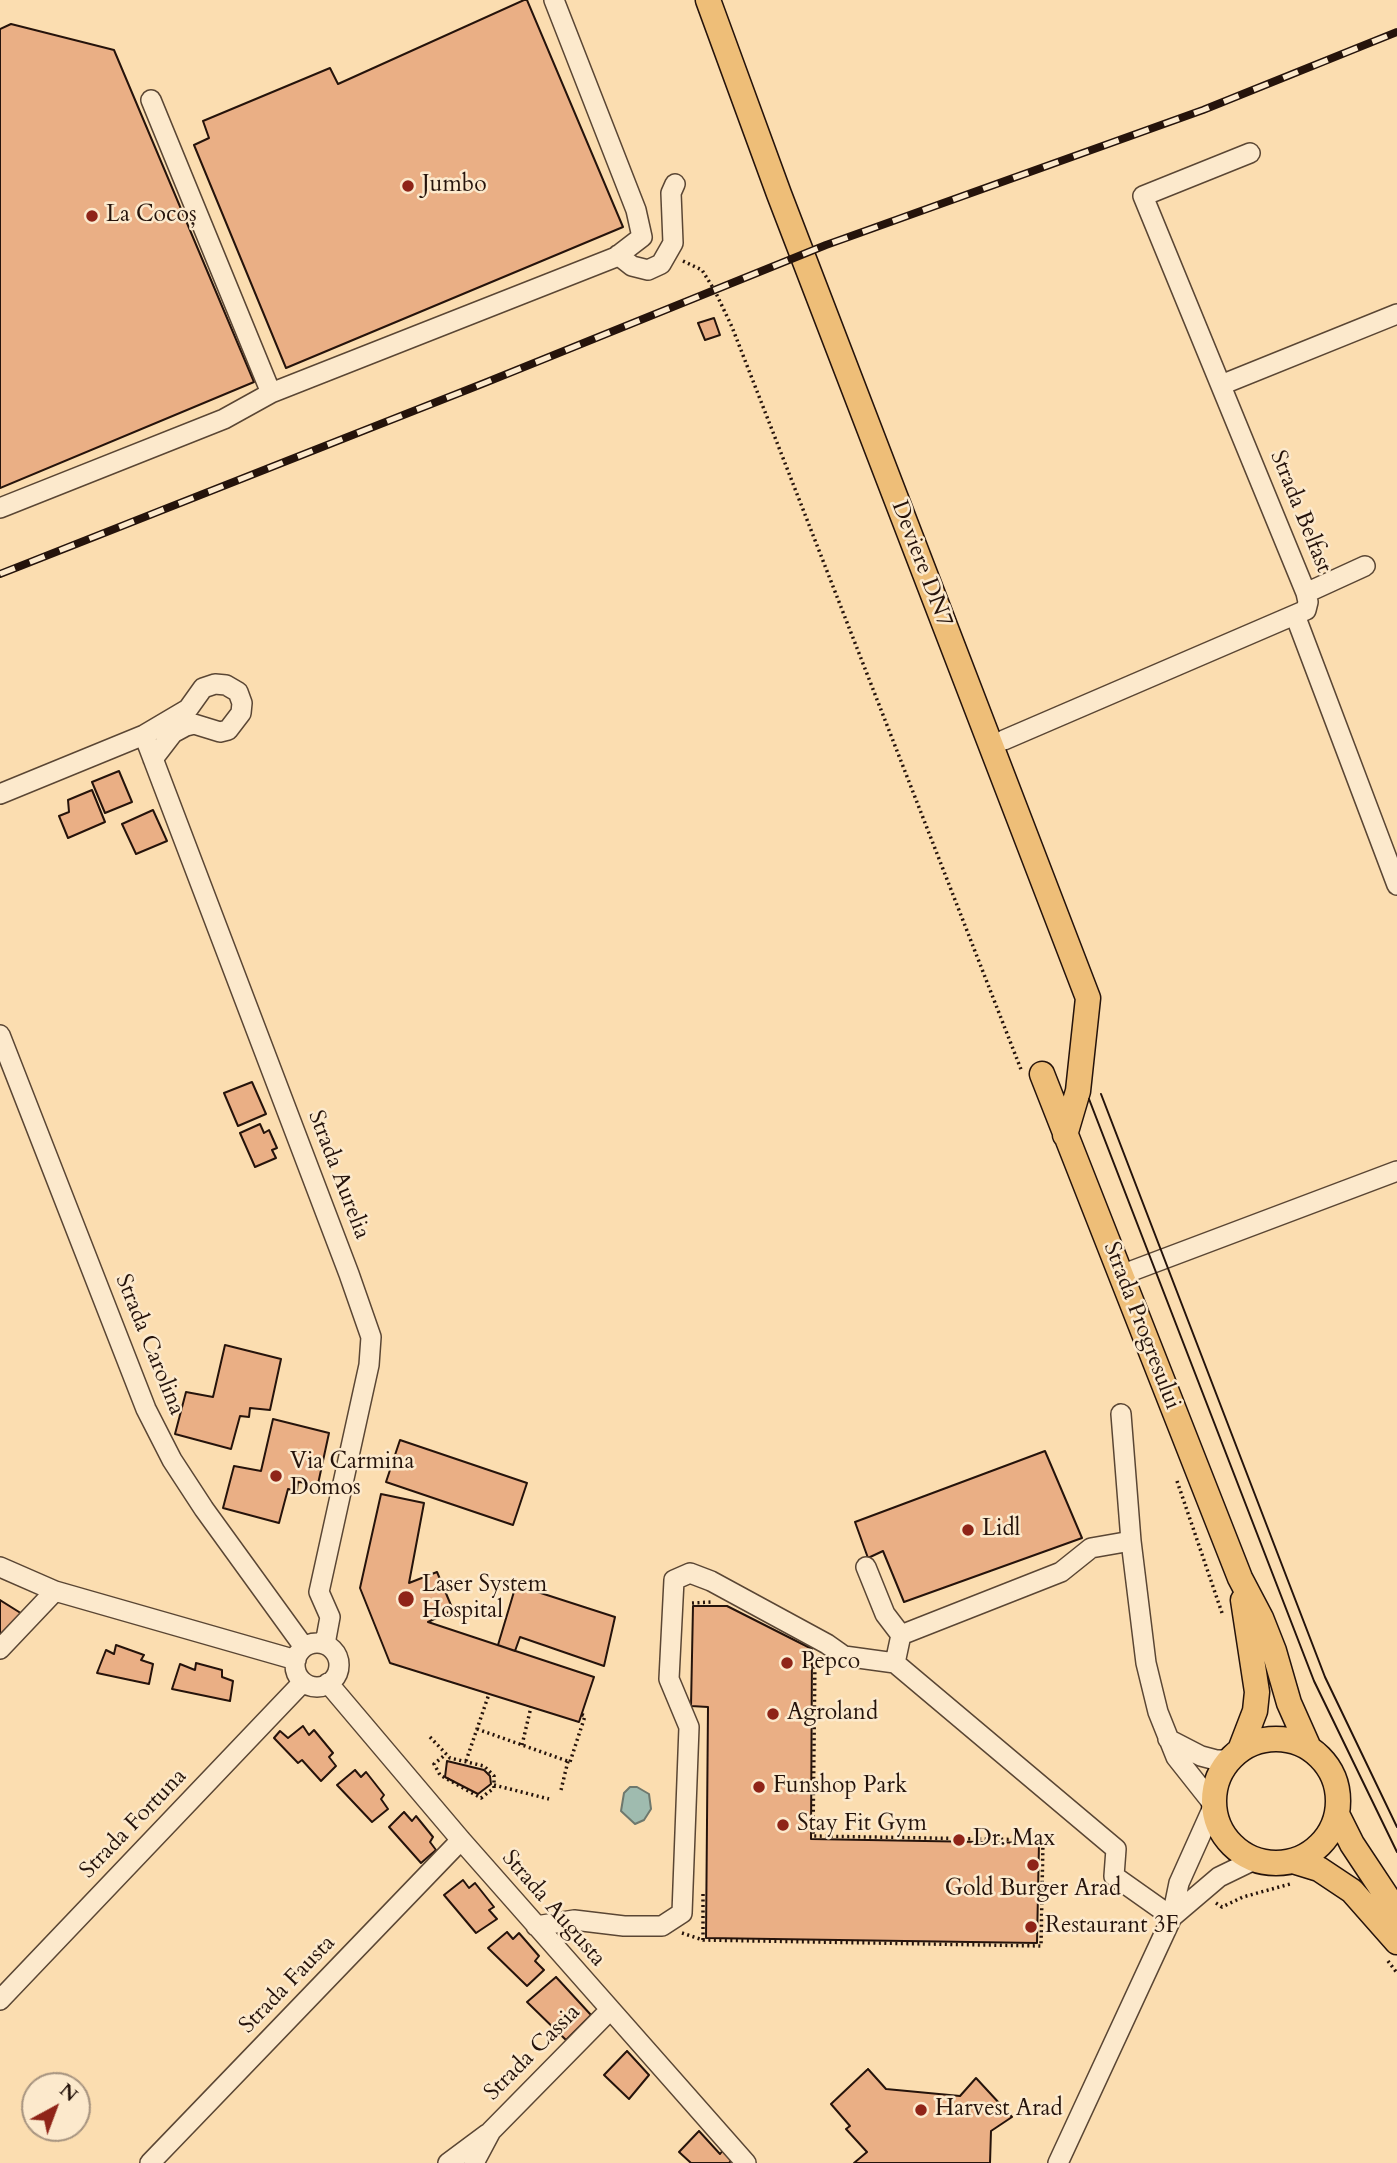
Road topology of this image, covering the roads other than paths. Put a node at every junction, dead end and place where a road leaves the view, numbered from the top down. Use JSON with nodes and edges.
{"nodes":[{"id":1,"x":554,"y":0,"type":"edge"},
{"id":2,"x":708,"y":0,"type":"edge"},
{"id":3,"x":151,"y":100,"type":"dead end"},
{"id":4,"x":1250,"y":153,"type":"dead end"},
{"id":5,"x":675,"y":184,"type":"dead end"},
{"id":6,"x":618,"y":256,"type":"junction"},
{"id":7,"x":1397,"y":314,"type":"edge"},
{"id":8,"x":1221,"y":385,"type":"junction"},
{"id":9,"x":271,"y":393,"type":"junction"},
{"id":10,"x":0,"y":508,"type":"edge"},
{"id":11,"x":1365,"y":566,"type":"dead end"},
{"id":12,"x":1306,"y":593,"type":"junction"},
{"id":13,"x":1295,"y":615,"type":"junction"},
{"id":14,"x":144,"y":735,"type":"junction"},
{"id":15,"x":1004,"y":740,"type":"dead end"},
{"id":16,"x":153,"y":759,"type":"junction"},
{"id":17,"x":0,"y":794,"type":"edge"},
{"id":18,"x":1397,"y":885,"type":"edge"},
{"id":19,"x":0,"y":1035,"type":"edge"},
{"id":20,"x":1032,"y":1073,"type":"road end"},
{"id":21,"x":1065,"y":1135,"type":"junction"},
{"id":22,"x":1397,"y":1171,"type":"edge"},
{"id":23,"x":1121,"y":1275,"type":"junction"},
{"id":24,"x":1121,"y":1414,"type":"dead end"},
{"id":25,"x":1131,"y":1541,"type":"junction"},
{"id":26,"x":0,"y":1567,"type":"edge"},
{"id":27,"x":866,"y":1567,"type":"dead end"},
{"id":28,"x":1240,"y":1578,"type":"junction"},
{"id":29,"x":55,"y":1591,"type":"junction"},
{"id":30,"x":901,"y":1635,"type":"junction"},
{"id":31,"x":325,"y":1644,"type":"junction"},
{"id":32,"x":0,"y":1649,"type":"edge"},
{"id":33,"x":300,"y":1653,"type":"junction"},
{"id":34,"x":895,"y":1663,"type":"junction"},
{"id":35,"x":303,"y":1682,"type":"junction"},
{"id":36,"x":328,"y":1684,"type":"junction"},
{"id":37,"x":1168,"y":1739,"type":"junction"},
{"id":38,"x":1309,"y":1748,"type":"junction"},
{"id":39,"x":1236,"y":1754,"type":"junction"},
{"id":40,"x":1214,"y":1805,"type":"junction"},
{"id":41,"x":1337,"y":1814,"type":"junction"},
{"id":42,"x":461,"y":1840,"type":"junction"},
{"id":43,"x":1254,"y":1860,"type":"junction"},
{"id":44,"x":1293,"y":1872,"type":"junction"},
{"id":45,"x":1397,"y":1912,"type":"edge"},
{"id":46,"x":1172,"y":1917,"type":"junction"},
{"id":47,"x":536,"y":1926,"type":"junction"},
{"id":48,"x":1392,"y":1951,"type":"edge"},
{"id":49,"x":0,"y":2000,"type":"edge"},
{"id":50,"x":610,"y":2010,"type":"junction"},
{"id":51,"x":491,"y":2131,"type":"junction"},
{"id":52,"x":150,"y":2163,"type":"edge"},
{"id":53,"x":448,"y":2163,"type":"edge"},
{"id":54,"x":474,"y":2163,"type":"edge"},
{"id":55,"x":746,"y":2163,"type":"edge"},
{"id":56,"x":1058,"y":2163,"type":"edge"}],
"edges":[{"from":1,"to":6,"type":"street"},
{"from":2,"to":21,"type":"main road","name":"Deviere DN7"},
{"from":3,"to":9,"type":"street"},
{"from":4,"to":8,"type":"street","name":"Strada Belfast"},
{"from":5,"to":6,"type":"street"},
{"from":6,"to":9,"type":"street"},
{"from":7,"to":8,"type":"street"},
{"from":8,"to":12,"type":"street","name":"Strada Belfast"},
{"from":9,"to":10,"type":"street"},
{"from":11,"to":12,"type":"street"},
{"from":12,"to":13,"type":"street","name":"Strada Belfast"},
{"from":13,"to":15,"type":"street"},
{"from":13,"to":18,"type":"street"},
{"from":14,"to":16,"type":"street","name":"Strada Aurelia"},
{"from":14,"to":16,"type":"street"},
{"from":14,"to":17,"type":"street"},
{"from":16,"to":31,"type":"street","name":"Strada Aurelia"},
{"from":19,"to":33,"type":"street","name":"Strada Carolina"},
{"from":20,"to":21,"type":"main road","name":"Strada Progresului"},
{"from":21,"to":23,"type":"main road","name":"Strada Progresului"},
{"from":22,"to":23,"type":"street"},
{"from":23,"to":28,"type":"main road","name":"Strada Progresului"},
{"from":24,"to":25,"type":"street"},
{"from":25,"to":30,"type":"street"},
{"from":25,"to":37,"type":"street"},
{"from":26,"to":29,"type":"street"},
{"from":27,"to":30,"type":"street"},
{"from":28,"to":38,"type":"main road","name":"Strada Progresului"},
{"from":28,"to":39,"type":"main road","name":"Strada Progresului"},
{"from":29,"to":32,"type":"street"},
{"from":29,"to":33,"type":"street"},
{"from":30,"to":34,"type":"street"},
{"from":31,"to":33,"type":"street"},
{"from":31,"to":36,"type":"street"},
{"from":33,"to":35,"type":"street"},
{"from":34,"to":46,"type":"street"},
{"from":34,"to":47,"type":"street"},
{"from":35,"to":36,"type":"street"},
{"from":35,"to":49,"type":"street","name":"Strada Fortuna"},
{"from":36,"to":42,"type":"street","name":"Strada Augusta"},
{"from":37,"to":39,"type":"street"},
{"from":37,"to":40,"type":"street"},
{"from":38,"to":39,"type":"main road"},
{"from":38,"to":41,"type":"main road"},
{"from":39,"to":40,"type":"main road"},
{"from":40,"to":43,"type":"main road"},
{"from":40,"to":46,"type":"street"},
{"from":41,"to":44,"type":"main road"},
{"from":41,"to":45,"type":"main road"},
{"from":42,"to":47,"type":"street","name":"Strada Augusta"},
{"from":42,"to":52,"type":"street","name":"Strada Fausta"},
{"from":43,"to":44,"type":"main road"},
{"from":43,"to":46,"type":"street"},
{"from":44,"to":48,"type":"main road"},
{"from":46,"to":56,"type":"street"},
{"from":47,"to":50,"type":"street","name":"Strada Augusta"},
{"from":50,"to":51,"type":"street","name":"Strada Cassia"},
{"from":50,"to":55,"type":"street","name":"Strada Augusta"},
{"from":51,"to":53,"type":"street","name":"Strada Cassia"},
{"from":51,"to":54,"type":"street","name":"Strada Cassia"}]}
